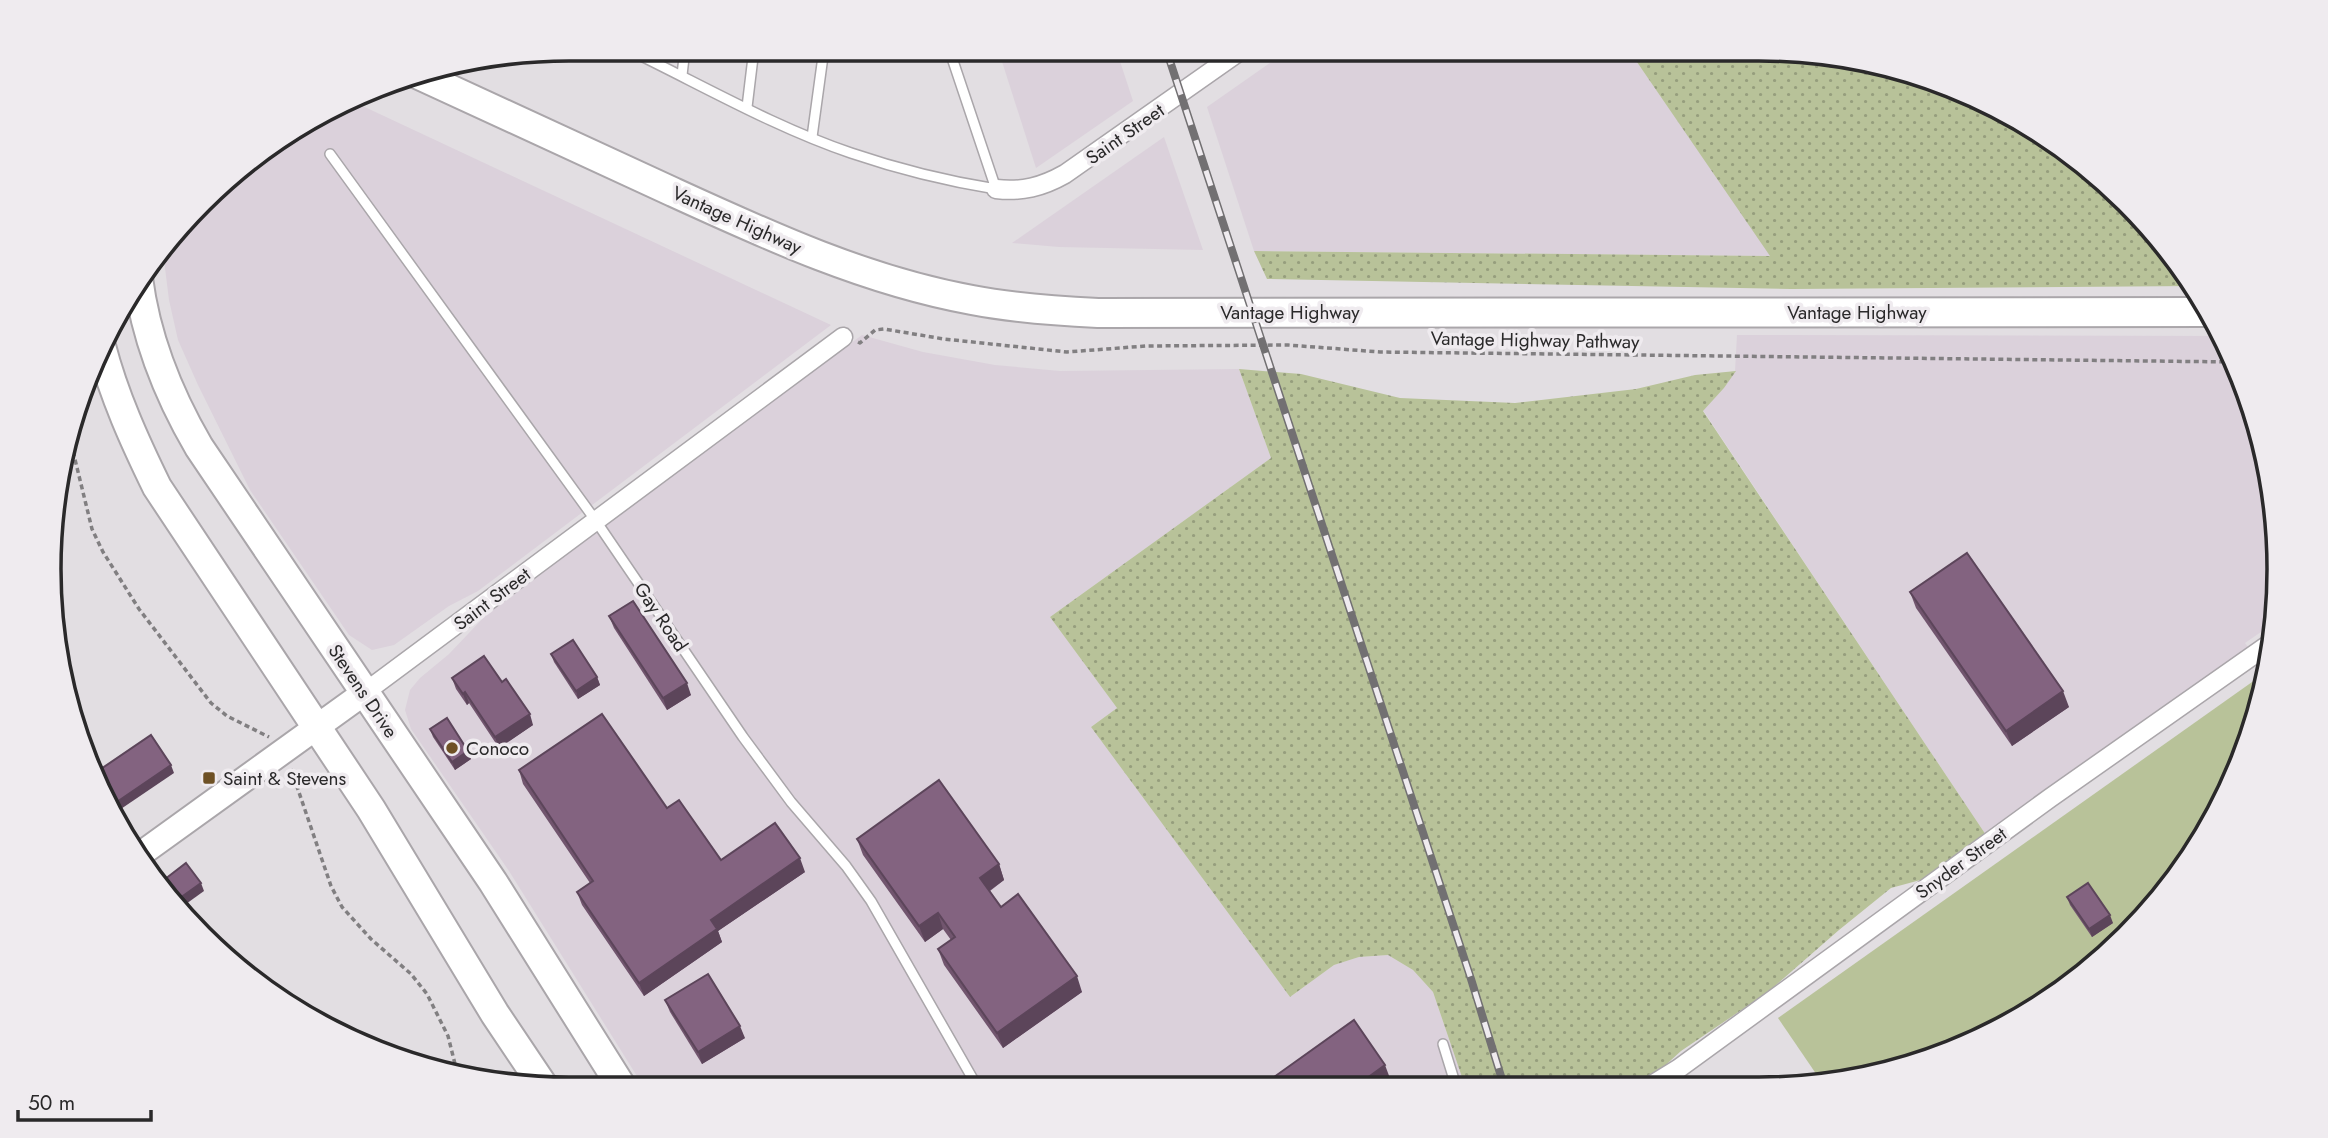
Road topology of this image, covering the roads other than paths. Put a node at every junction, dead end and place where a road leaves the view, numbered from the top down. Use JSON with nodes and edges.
{"nodes":[{"id":1,"x":652,"y":61,"type":"edge"},
{"id":2,"x":684,"y":61,"type":"edge"},
{"id":3,"x":753,"y":61,"type":"edge"},
{"id":4,"x":822,"y":61,"type":"edge"},
{"id":5,"x":953,"y":61,"type":"edge"},
{"id":6,"x":1226,"y":61,"type":"edge"},
{"id":7,"x":682,"y":75,"type":"junction"},
{"id":8,"x":432,"y":81,"type":"edge"},
{"id":9,"x":747,"y":107,"type":"junction"},
{"id":10,"x":812,"y":137,"type":"junction"},
{"id":11,"x":330,"y":154,"type":"dead end"},
{"id":12,"x":996,"y":189,"type":"junction"},
{"id":13,"x":141,"y":296,"type":"edge"},
{"id":14,"x":2197,"y":312,"type":"edge"},
{"id":15,"x":843,"y":337,"type":"road end"},
{"id":16,"x":106,"y":361,"type":"edge"},
{"id":17,"x":596,"y":521,"type":"junction"},
{"id":18,"x":2260,"y":651,"type":"edge"},
{"id":19,"x":364,"y":693,"type":"junction"},
{"id":20,"x":316,"y":728,"type":"junction"},
{"id":21,"x":146,"y":850,"type":"edge"},
{"id":22,"x":1443,"y":1044,"type":"dead end"},
{"id":23,"x":537,"y":1076,"type":"edge"},
{"id":24,"x":615,"y":1077,"type":"edge"},
{"id":25,"x":972,"y":1077,"type":"edge"},
{"id":26,"x":1454,"y":1077,"type":"edge"},
{"id":27,"x":1664,"y":1077,"type":"edge"}],
"edges":[{"from":1,"to":7,"type":"lane"},
{"from":2,"to":7,"type":"lane"},
{"from":3,"to":9,"type":"lane"},
{"from":4,"to":10,"type":"lane"},
{"from":5,"to":12,"type":"lane"},
{"from":6,"to":12,"type":"street","name":"Saint Street"},
{"from":7,"to":9,"type":"lane"},
{"from":8,"to":14,"type":"main road","name":"Vantage Highway"},
{"from":9,"to":10,"type":"lane"},
{"from":10,"to":12,"type":"lane"},
{"from":11,"to":17,"type":"lane","name":"Gay Road"},
{"from":13,"to":19,"type":"main road","name":"Stevens Drive"},
{"from":15,"to":17,"type":"street","name":"Saint Street"},
{"from":16,"to":20,"type":"main road"},
{"from":17,"to":19,"type":"street","name":"Saint Street"},
{"from":17,"to":25,"type":"lane","name":"Gay Road"},
{"from":18,"to":27,"type":"street","name":"Snyder Street"},
{"from":19,"to":20,"type":"street","name":"Saint Street"},
{"from":19,"to":24,"type":"main road","name":"Stevens Drive"},
{"from":20,"to":21,"type":"street","name":"Saint Street"},
{"from":20,"to":23,"type":"main road"},
{"from":22,"to":26,"type":"lane"}]}
